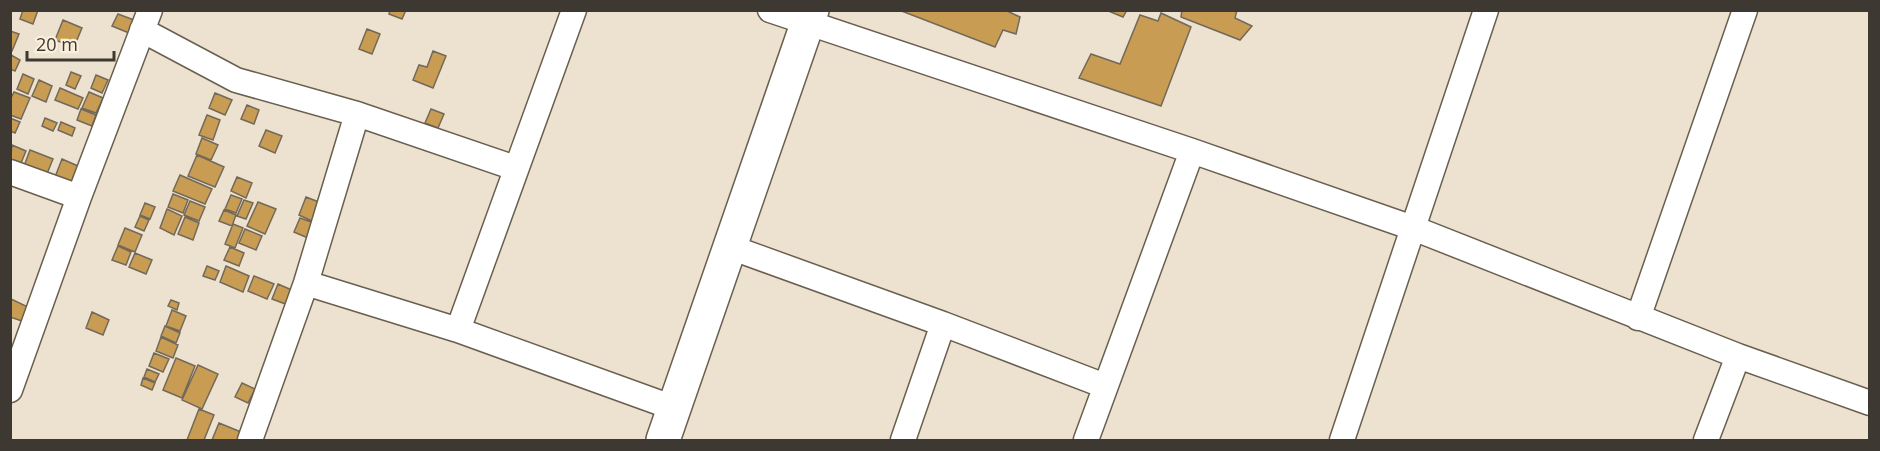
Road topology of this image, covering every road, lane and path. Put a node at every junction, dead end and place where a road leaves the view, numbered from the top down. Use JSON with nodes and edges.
{"nodes":[{"id":1,"x":574,"y":10,"type":"edge"},
{"id":2,"x":770,"y":10,"type":"edge"},
{"id":3,"x":1486,"y":10,"type":"edge"},
{"id":4,"x":1744,"y":10,"type":"edge"},
{"id":5,"x":810,"y":17,"type":"edge"},
{"id":6,"x":146,"y":20,"type":"edge"},
{"id":7,"x":357,"y":114,"type":"junction"},
{"id":8,"x":1192,"y":151,"type":"junction"},
{"id":9,"x":516,"y":168,"type":"junction"},
{"id":10,"x":10,"y":172,"type":"edge"},
{"id":11,"x":79,"y":197,"type":"junction"},
{"id":12,"x":1413,"y":228,"type":"junction"},
{"id":13,"x":730,"y":247,"type":"junction"},
{"id":14,"x":306,"y":283,"type":"junction"},
{"id":15,"x":1638,"y":318,"type":"junction"},
{"id":16,"x":943,"y":324,"type":"junction"},
{"id":17,"x":458,"y":330,"type":"junction"},
{"id":18,"x":1738,"y":356,"type":"junction"},
{"id":19,"x":1105,"y":386,"type":"junction"},
{"id":20,"x":10,"y":390,"type":"edge"},
{"id":21,"x":1869,"y":403,"type":"edge"},
{"id":22,"x":674,"y":408,"type":"junction"},
{"id":23,"x":250,"y":441,"type":"edge"},
{"id":24,"x":663,"y":441,"type":"edge"},
{"id":25,"x":903,"y":441,"type":"edge"},
{"id":26,"x":1086,"y":441,"type":"edge"},
{"id":27,"x":1342,"y":441,"type":"edge"},
{"id":28,"x":1706,"y":441,"type":"edge"}],
"edges":[{"from":1,"to":9,"type":"street"},
{"from":2,"to":5,"type":"street"},
{"from":3,"to":12,"type":"street"},
{"from":4,"to":15,"type":"street"},
{"from":5,"to":8,"type":"street"},
{"from":5,"to":13,"type":"street"},
{"from":6,"to":7,"type":"street"},
{"from":6,"to":11,"type":"street"},
{"from":7,"to":9,"type":"street"},
{"from":7,"to":14,"type":"street"},
{"from":8,"to":12,"type":"street"},
{"from":8,"to":19,"type":"street"},
{"from":9,"to":17,"type":"street"},
{"from":10,"to":11,"type":"street"},
{"from":11,"to":20,"type":"street"},
{"from":12,"to":15,"type":"street"},
{"from":12,"to":27,"type":"street"},
{"from":13,"to":16,"type":"street"},
{"from":13,"to":22,"type":"street"},
{"from":14,"to":17,"type":"street"},
{"from":14,"to":23,"type":"street"},
{"from":15,"to":18,"type":"street"},
{"from":16,"to":19,"type":"street"},
{"from":16,"to":25,"type":"street"},
{"from":17,"to":22,"type":"street"},
{"from":18,"to":21,"type":"street"},
{"from":18,"to":28,"type":"street"},
{"from":19,"to":26,"type":"street"},
{"from":22,"to":24,"type":"street"}]}
